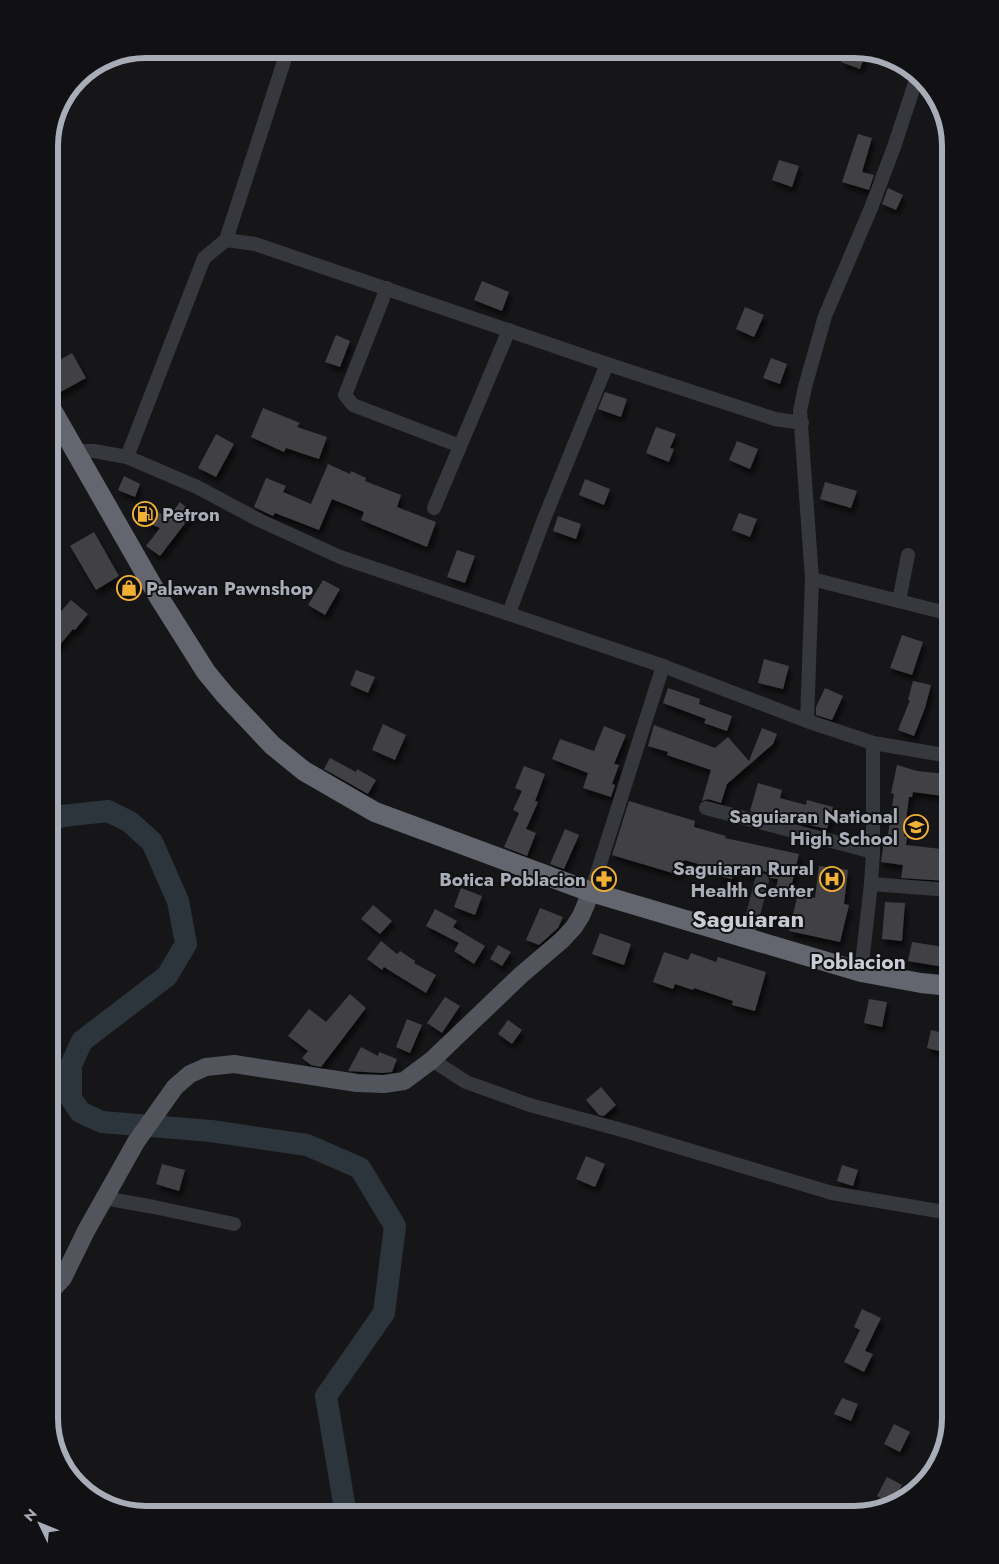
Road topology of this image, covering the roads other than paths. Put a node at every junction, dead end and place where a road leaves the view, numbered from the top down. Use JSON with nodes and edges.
{"nodes":[{"id":1,"x":285,"y":58,"type":"edge"},
{"id":2,"x":915,"y":83,"type":"edge"},
{"id":3,"x":226,"y":240,"type":"junction"},
{"id":4,"x":386,"y":288,"type":"junction"},
{"id":5,"x":508,"y":330,"type":"junction"},
{"id":6,"x":607,"y":364,"type":"junction"},
{"id":7,"x":58,"y":420,"type":"edge"},
{"id":8,"x":802,"y":423,"type":"junction"},
{"id":9,"x":460,"y":446,"type":"junction"},
{"id":10,"x":76,"y":451,"type":"junction"},
{"id":11,"x":127,"y":458,"type":"junction"},
{"id":12,"x":434,"y":508,"type":"dead end"},
{"id":13,"x":908,"y":555,"type":"dead end"},
{"id":14,"x":812,"y":579,"type":"junction"},
{"id":15,"x":899,"y":601,"type":"junction"},
{"id":16,"x":942,"y":612,"type":"edge"},
{"id":17,"x":509,"y":613,"type":"junction"},
{"id":18,"x":663,"y":666,"type":"junction"},
{"id":19,"x":807,"y":721,"type":"junction"},
{"id":20,"x":873,"y":743,"type":"junction"},
{"id":21,"x":942,"y":755,"type":"edge"},
{"id":22,"x":706,"y":808,"type":"dead end"},
{"id":23,"x":873,"y":852,"type":"junction"},
{"id":24,"x":762,"y":880,"type":"dead end"},
{"id":25,"x":871,"y":884,"type":"junction"},
{"id":26,"x":942,"y":889,"type":"edge"},
{"id":27,"x":591,"y":892,"type":"junction"},
{"id":28,"x":747,"y":938,"type":"junction"},
{"id":29,"x":861,"y":972,"type":"junction"},
{"id":30,"x":942,"y":985,"type":"edge"},
{"id":31,"x":432,"y":1060,"type":"junction"},
{"id":32,"x":104,"y":1198,"type":"junction"},
{"id":33,"x":942,"y":1212,"type":"edge"},
{"id":34,"x":234,"y":1224,"type":"dead end"},
{"id":35,"x":58,"y":1283,"type":"edge"}],
"edges":[{"from":1,"to":3,"type":"street"},
{"from":2,"to":8,"type":"street"},
{"from":3,"to":4,"type":"street"},
{"from":3,"to":11,"type":"street"},
{"from":4,"to":5,"type":"street"},
{"from":4,"to":9,"type":"street"},
{"from":5,"to":6,"type":"street"},
{"from":5,"to":9,"type":"street"},
{"from":6,"to":8,"type":"street"},
{"from":6,"to":17,"type":"street"},
{"from":7,"to":10,"type":"highway"},
{"from":8,"to":14,"type":"street"},
{"from":9,"to":12,"type":"street"},
{"from":10,"to":11,"type":"street"},
{"from":10,"to":27,"type":"highway"},
{"from":11,"to":17,"type":"street"},
{"from":13,"to":15,"type":"street"},
{"from":14,"to":15,"type":"street"},
{"from":14,"to":19,"type":"street"},
{"from":15,"to":16,"type":"street"},
{"from":17,"to":18,"type":"street"},
{"from":18,"to":19,"type":"street"},
{"from":18,"to":27,"type":"street"},
{"from":19,"to":20,"type":"street"},
{"from":20,"to":21,"type":"street"},
{"from":20,"to":23,"type":"street"},
{"from":22,"to":23,"type":"street"},
{"from":23,"to":25,"type":"street"},
{"from":24,"to":28,"type":"street"},
{"from":25,"to":26,"type":"street"},
{"from":25,"to":29,"type":"street"},
{"from":27,"to":28,"type":"highway"},
{"from":27,"to":31,"type":"main road"},
{"from":28,"to":29,"type":"highway"},
{"from":29,"to":30,"type":"highway"},
{"from":31,"to":32,"type":"main road"},
{"from":31,"to":33,"type":"street"},
{"from":32,"to":34,"type":"street"},
{"from":32,"to":35,"type":"main road"}]}
